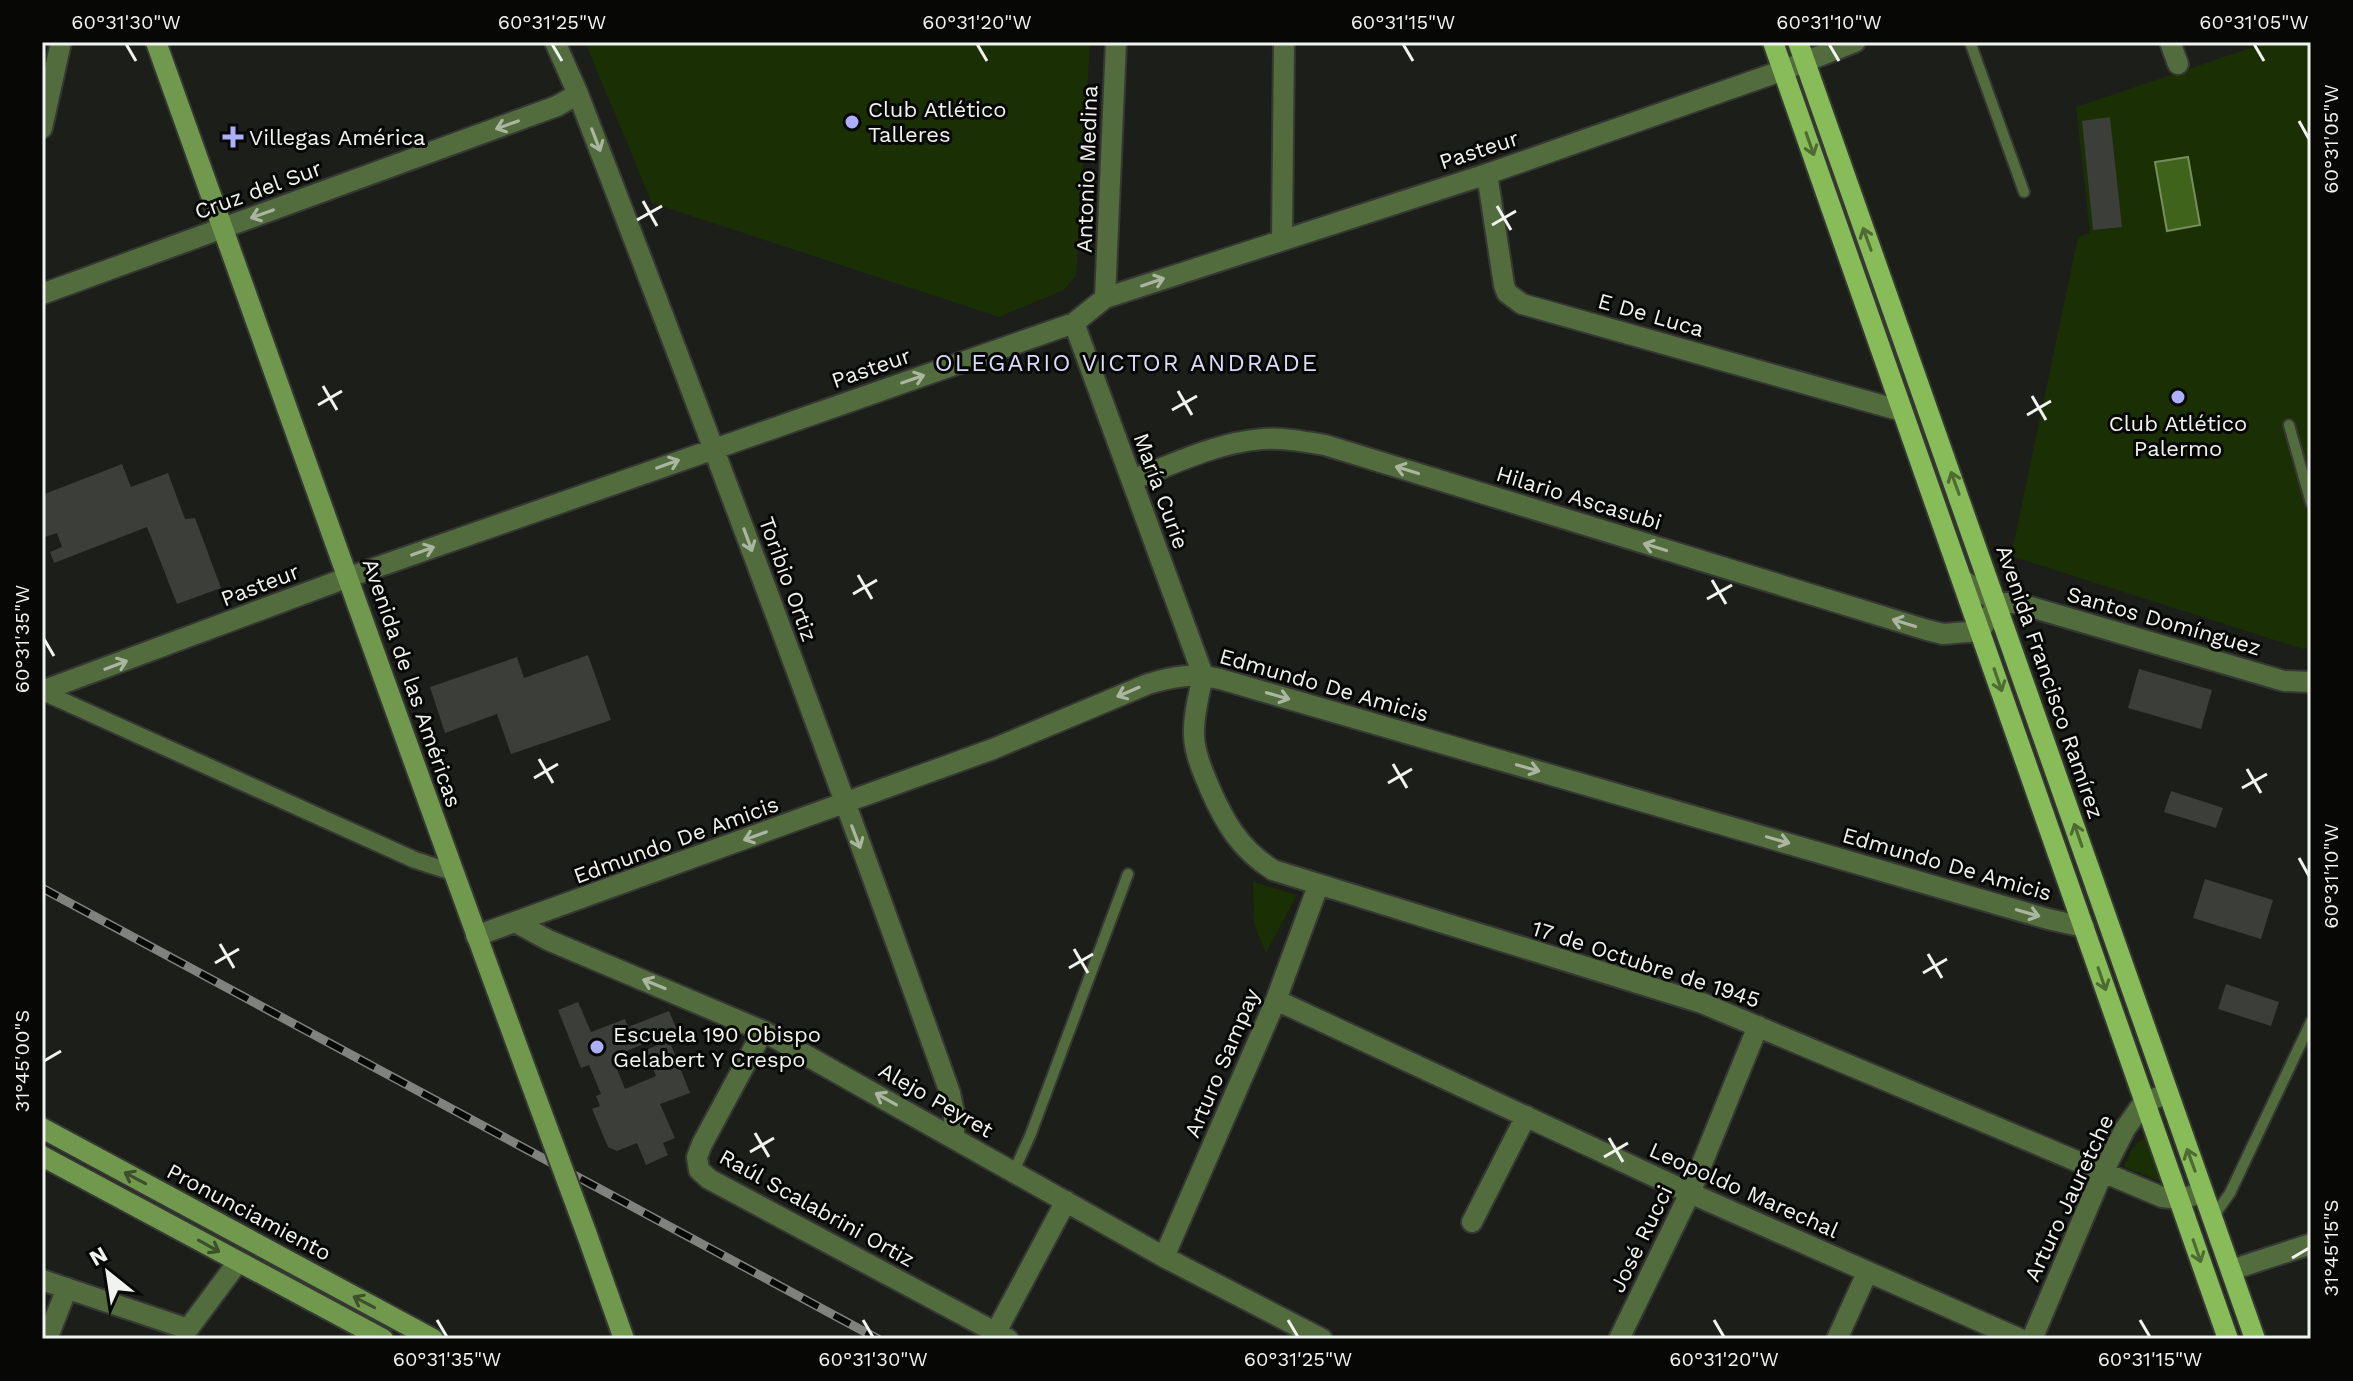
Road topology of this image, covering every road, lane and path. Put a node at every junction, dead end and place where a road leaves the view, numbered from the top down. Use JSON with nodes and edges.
{"nodes":[{"id":1,"x":61,"y":42,"type":"edge"},
{"id":2,"x":156,"y":42,"type":"edge"},
{"id":3,"x":555,"y":42,"type":"edge"},
{"id":4,"x":1116,"y":42,"type":"edge"},
{"id":5,"x":1284,"y":42,"type":"edge"},
{"id":6,"x":1773,"y":42,"type":"edge"},
{"id":7,"x":1855,"y":42,"type":"edge"},
{"id":8,"x":1970,"y":42,"type":"edge"},
{"id":9,"x":2170,"y":42,"type":"edge"},
{"id":10,"x":1801,"y":51,"type":"edge"},
{"id":11,"x":2178,"y":64,"type":"dead end"},
{"id":12,"x":1784,"y":70,"type":"junction"},
{"id":13,"x":578,"y":94,"type":"junction"},
{"id":14,"x":42,"y":128,"type":"edge"},
{"id":15,"x":1487,"y":174,"type":"junction"},
{"id":16,"x":2024,"y":192,"type":"dead end"},
{"id":17,"x":223,"y":228,"type":"junction"},
{"id":18,"x":1282,"y":239,"type":"junction"},
{"id":19,"x":42,"y":294,"type":"edge"},
{"id":20,"x":1105,"y":298,"type":"junction"},
{"id":21,"x":1074,"y":323,"type":"junction"},
{"id":22,"x":1902,"y":411,"type":"junction"},
{"id":23,"x":2289,"y":425,"type":"dead end"},
{"id":24,"x":715,"y":447,"type":"junction"},
{"id":25,"x":1132,"y":480,"type":"junction"},
{"id":26,"x":2311,"y":503,"type":"edge"},
{"id":27,"x":349,"y":577,"type":"junction"},
{"id":28,"x":1963,"y":580,"type":"junction"},
{"id":29,"x":1998,"y":603,"type":"junction"},
{"id":30,"x":1980,"y":631,"type":"junction"},
{"id":31,"x":1203,"y":675,"type":"junction"},
{"id":32,"x":2311,"y":682,"type":"edge"},
{"id":33,"x":43,"y":692,"type":"edge"},
{"id":34,"x":844,"y":804,"type":"junction"},
{"id":35,"x":452,"y":872,"type":"junction"},
{"id":36,"x":1128,"y":874,"type":"dead end"},
{"id":37,"x":1318,"y":886,"type":"junction"},
{"id":38,"x":517,"y":923,"type":"junction"},
{"id":39,"x":2084,"y":927,"type":"junction"},
{"id":40,"x":476,"y":936,"type":"junction"},
{"id":41,"x":1276,"y":1000,"type":"junction"},
{"id":42,"x":2311,"y":1022,"type":"edge"},
{"id":43,"x":1758,"y":1026,"type":"junction"},
{"id":44,"x":763,"y":1031,"type":"junction"},
{"id":45,"x":2167,"y":1094,"type":"junction"},
{"id":46,"x":2144,"y":1102,"type":"junction"},
{"id":47,"x":1526,"y":1116,"type":"junction"},
{"id":48,"x":42,"y":1128,"type":"edge"},
{"id":49,"x":954,"y":1137,"type":"junction"},
{"id":50,"x":42,"y":1156,"type":"edge"},
{"id":51,"x":1013,"y":1173,"type":"junction"},
{"id":52,"x":2102,"y":1174,"type":"junction"},
{"id":53,"x":1690,"y":1193,"type":"junction"},
{"id":54,"x":2203,"y":1193,"type":"junction"},
{"id":55,"x":2179,"y":1199,"type":"junction"},
{"id":56,"x":1066,"y":1201,"type":"junction"},
{"id":57,"x":2212,"y":1218,"type":"junction"},
{"id":58,"x":1472,"y":1222,"type":"dead end"},
{"id":59,"x":2311,"y":1244,"type":"edge"},
{"id":60,"x":1164,"y":1257,"type":"junction"},
{"id":61,"x":238,"y":1262,"type":"junction"},
{"id":62,"x":2231,"y":1270,"type":"junction"},
{"id":63,"x":1867,"y":1273,"type":"junction"},
{"id":64,"x":42,"y":1280,"type":"edge"},
{"id":65,"x":67,"y":1288,"type":"junction"},
{"id":66,"x":189,"y":1334,"type":"edge"},
{"id":67,"x":1002,"y":1336,"type":"edge"},
{"id":68,"x":47,"y":1339,"type":"edge"},
{"id":69,"x":383,"y":1339,"type":"edge"},
{"id":70,"x":433,"y":1339,"type":"edge"},
{"id":71,"x":624,"y":1339,"type":"edge"},
{"id":72,"x":1322,"y":1339,"type":"edge"},
{"id":73,"x":1619,"y":1339,"type":"edge"},
{"id":74,"x":1837,"y":1339,"type":"edge"},
{"id":75,"x":2020,"y":1339,"type":"edge"},
{"id":76,"x":2032,"y":1339,"type":"edge"},
{"id":77,"x":2228,"y":1339,"type":"edge"},
{"id":78,"x":2255,"y":1339,"type":"edge"}],
"edges":[{"from":1,"to":14,"type":"street"},
{"from":2,"to":17,"type":"main road","name":"Avenida de las Américas"},
{"from":3,"to":13,"type":"street","name":"Toribio Ortiz"},
{"from":4,"to":20,"type":"street","name":"Antonio Medina"},
{"from":5,"to":18,"type":"street"},
{"from":6,"to":12,"type":"main road"},
{"from":7,"to":10,"type":"street","name":"Pasteur"},
{"from":8,"to":16,"type":"lane"},
{"from":9,"to":11,"type":"street"},
{"from":10,"to":12,"type":"street","name":"Pasteur"},
{"from":29,"to":10,"type":"main road","name":"Avenida Francisco Ramírez","one_way":true},
{"from":12,"to":15,"type":"street","name":"Pasteur"},
{"from":12,"to":22,"type":"main road","one_way":true},
{"from":13,"to":17,"type":"street","name":"Cruz del Sur","one_way":true},
{"from":13,"to":24,"type":"street","name":"Toribio Ortiz","one_way":true},
{"from":15,"to":18,"type":"street","name":"Pasteur"},
{"from":15,"to":22,"type":"street","name":"E De Luca"},
{"from":17,"to":19,"type":"street","name":"Cruz del Sur"},
{"from":17,"to":27,"type":"main road","name":"Avenida de las Américas"},
{"from":20,"to":18,"type":"street","name":"Pasteur","one_way":true},
{"from":20,"to":21,"type":"street","name":"Pasteur"},
{"from":24,"to":21,"type":"street","name":"Pasteur","one_way":true},
{"from":21,"to":25,"type":"street","name":"María Curie"},
{"from":22,"to":28,"type":"main road"},
{"from":23,"to":26,"type":"lane"},
{"from":27,"to":24,"type":"street","name":"Pasteur","one_way":true},
{"from":24,"to":34,"type":"street","name":"Toribio Ortiz","one_way":true},
{"from":30,"to":25,"type":"street","name":"Hilario Ascasubi","one_way":true},
{"from":25,"to":31,"type":"street","name":"María Curie"},
{"from":33,"to":27,"type":"street","name":"Pasteur","one_way":true},
{"from":27,"to":35,"type":"main road","name":"Avenida de las Américas"},
{"from":28,"to":29,"type":"street","name":"Santos Domínguez"},
{"from":28,"to":30,"type":"main road"},
{"from":29,"to":30,"type":"street"},
{"from":29,"to":32,"type":"street","name":"Santos Domínguez"},
{"from":45,"to":29,"type":"main road","name":"Avenida Francisco Ramírez","one_way":true},
{"from":30,"to":39,"type":"main road","one_way":true},
{"from":31,"to":34,"type":"street","name":"Edmundo De Amicis","one_way":true},
{"from":31,"to":37,"type":"street","name":"17 de Octubre de 1945"},
{"from":31,"to":39,"type":"street","name":"Edmundo De Amicis","one_way":true},
{"from":33,"to":35,"type":"street"},
{"from":34,"to":38,"type":"street","name":"Edmundo De Amicis","one_way":true},
{"from":34,"to":49,"type":"street","name":"Toribio Ortiz","one_way":true},
{"from":35,"to":40,"type":"main road","name":"Avenida de las Américas"},
{"from":36,"to":51,"type":"lane"},
{"from":37,"to":41,"type":"street","name":"Arturo Sampay"},
{"from":37,"to":43,"type":"street","name":"17 de Octubre de 1945"},
{"from":38,"to":40,"type":"street","name":"Edmundo De Amicis"},
{"from":44,"to":38,"type":"street","name":"Alejo Peyret","one_way":true},
{"from":39,"to":46,"type":"main road","one_way":true},
{"from":40,"to":71,"type":"main road","name":"Avenida de las Américas","bridge":true},
{"from":41,"to":47,"type":"street","name":"Leopoldo Marechal"},
{"from":41,"to":60,"type":"street","name":"Arturo Sampay"},
{"from":42,"to":57,"type":"lane"},
{"from":43,"to":52,"type":"street","name":"17 de Octubre de 1945"},
{"from":43,"to":53,"type":"street","name":"José Rucci"},
{"from":49,"to":44,"type":"street","name":"Alejo Peyret","one_way":true},
{"from":44,"to":67,"type":"street","name":"Raúl Scalabrini Ortiz"},
{"from":45,"to":46,"type":"street","name":"Arturo Jauretche"},
{"from":54,"to":45,"type":"main road","name":"Avenida Francisco Ramírez","one_way":true},
{"from":46,"to":52,"type":"street","name":"Arturo Jauretche"},
{"from":46,"to":55,"type":"main road"},
{"from":47,"to":53,"type":"street","name":"Leopoldo Marechal"},
{"from":47,"to":58,"type":"street"},
{"from":70,"to":48,"type":"main road","name":"Pronunciamiento","one_way":true},
{"from":49,"to":51,"type":"street","name":"Alejo Peyret"},
{"from":50,"to":61,"type":"main road","one_way":true},
{"from":51,"to":56,"type":"street","name":"Alejo Peyret"},
{"from":52,"to":55,"type":"street","name":"17 de Octubre de 1945"},
{"from":52,"to":76,"type":"street","name":"Arturo Jauretche"},
{"from":53,"to":63,"type":"street","name":"Leopoldo Marechal"},
{"from":53,"to":73,"type":"street","name":"José Rucci"},
{"from":54,"to":55,"type":"street","name":"17 de Octubre de 1945"},
{"from":54,"to":57,"type":"main road","name":"Avenida Francisco Ramírez"},
{"from":55,"to":77,"type":"main road","one_way":true},
{"from":56,"to":60,"type":"street","name":"Alejo Peyret"},
{"from":56,"to":67,"type":"street"},
{"from":57,"to":62,"type":"main road","name":"Avenida Francisco Ramírez"},
{"from":59,"to":62,"type":"street"},
{"from":60,"to":72,"type":"street","name":"Alejo Peyret"},
{"from":61,"to":66,"type":"street"},
{"from":61,"to":69,"type":"main road"},
{"from":62,"to":78,"type":"main road","name":"Avenida Francisco Ramírez"},
{"from":63,"to":74,"type":"street"},
{"from":63,"to":75,"type":"street","name":"Leopoldo Marechal"},
{"from":64,"to":65,"type":"street"},
{"from":65,"to":66,"type":"street"},
{"from":65,"to":68,"type":"street"}]}
